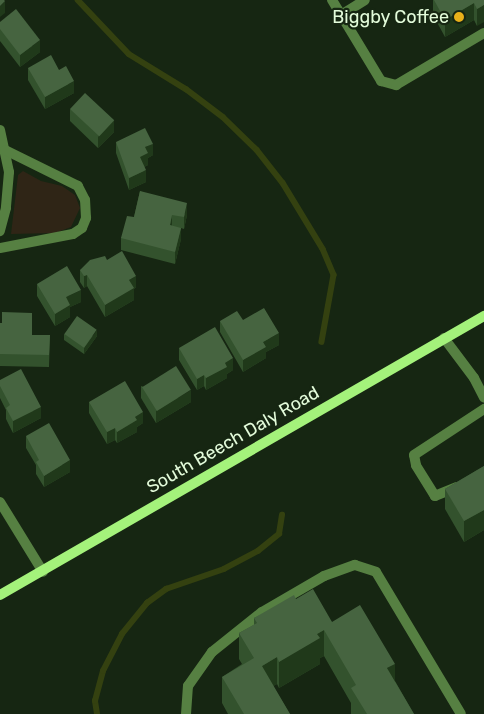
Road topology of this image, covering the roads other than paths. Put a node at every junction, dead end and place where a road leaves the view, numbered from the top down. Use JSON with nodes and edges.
{"nodes":[{"id":1,"x":332,"y":0,"type":"edge"},
{"id":2,"x":365,"y":0,"type":"edge"},
{"id":3,"x":341,"y":15,"type":"junction"},
{"id":4,"x":484,"y":33,"type":"edge"},
{"id":5,"x":0,"y":130,"type":"edge"},
{"id":6,"x":6,"y":150,"type":"junction"},
{"id":7,"x":0,"y":231,"type":"edge"},
{"id":8,"x":0,"y":248,"type":"edge"},
{"id":9,"x":484,"y":316,"type":"edge"},
{"id":10,"x":444,"y":338,"type":"junction"},
{"id":11,"x":484,"y":398,"type":"edge"},
{"id":12,"x":484,"y":409,"type":"edge"},
{"id":13,"x":470,"y":479,"type":"edge"},
{"id":14,"x":0,"y":502,"type":"edge"},
{"id":15,"x":43,"y":572,"type":"junction"},
{"id":16,"x":0,"y":595,"type":"edge"},
{"id":17,"x":186,"y":714,"type":"edge"},
{"id":18,"x":461,"y":714,"type":"edge"}],
"edges":[{"from":1,"to":3,"type":"street"},
{"from":2,"to":3,"type":"street"},
{"from":3,"to":4,"type":"street"},
{"from":5,"to":6,"type":"street"},
{"from":6,"to":7,"type":"street"},
{"from":6,"to":8,"type":"street"},
{"from":9,"to":10,"type":"street","name":"South Beech Daly Road"},
{"from":10,"to":11,"type":"street"},
{"from":10,"to":15,"type":"street","name":"South Beech Daly Road"},
{"from":12,"to":13,"type":"street"},
{"from":14,"to":15,"type":"street"},
{"from":15,"to":16,"type":"street","name":"South Beech Daly Road"},
{"from":17,"to":18,"type":"street"}]}
